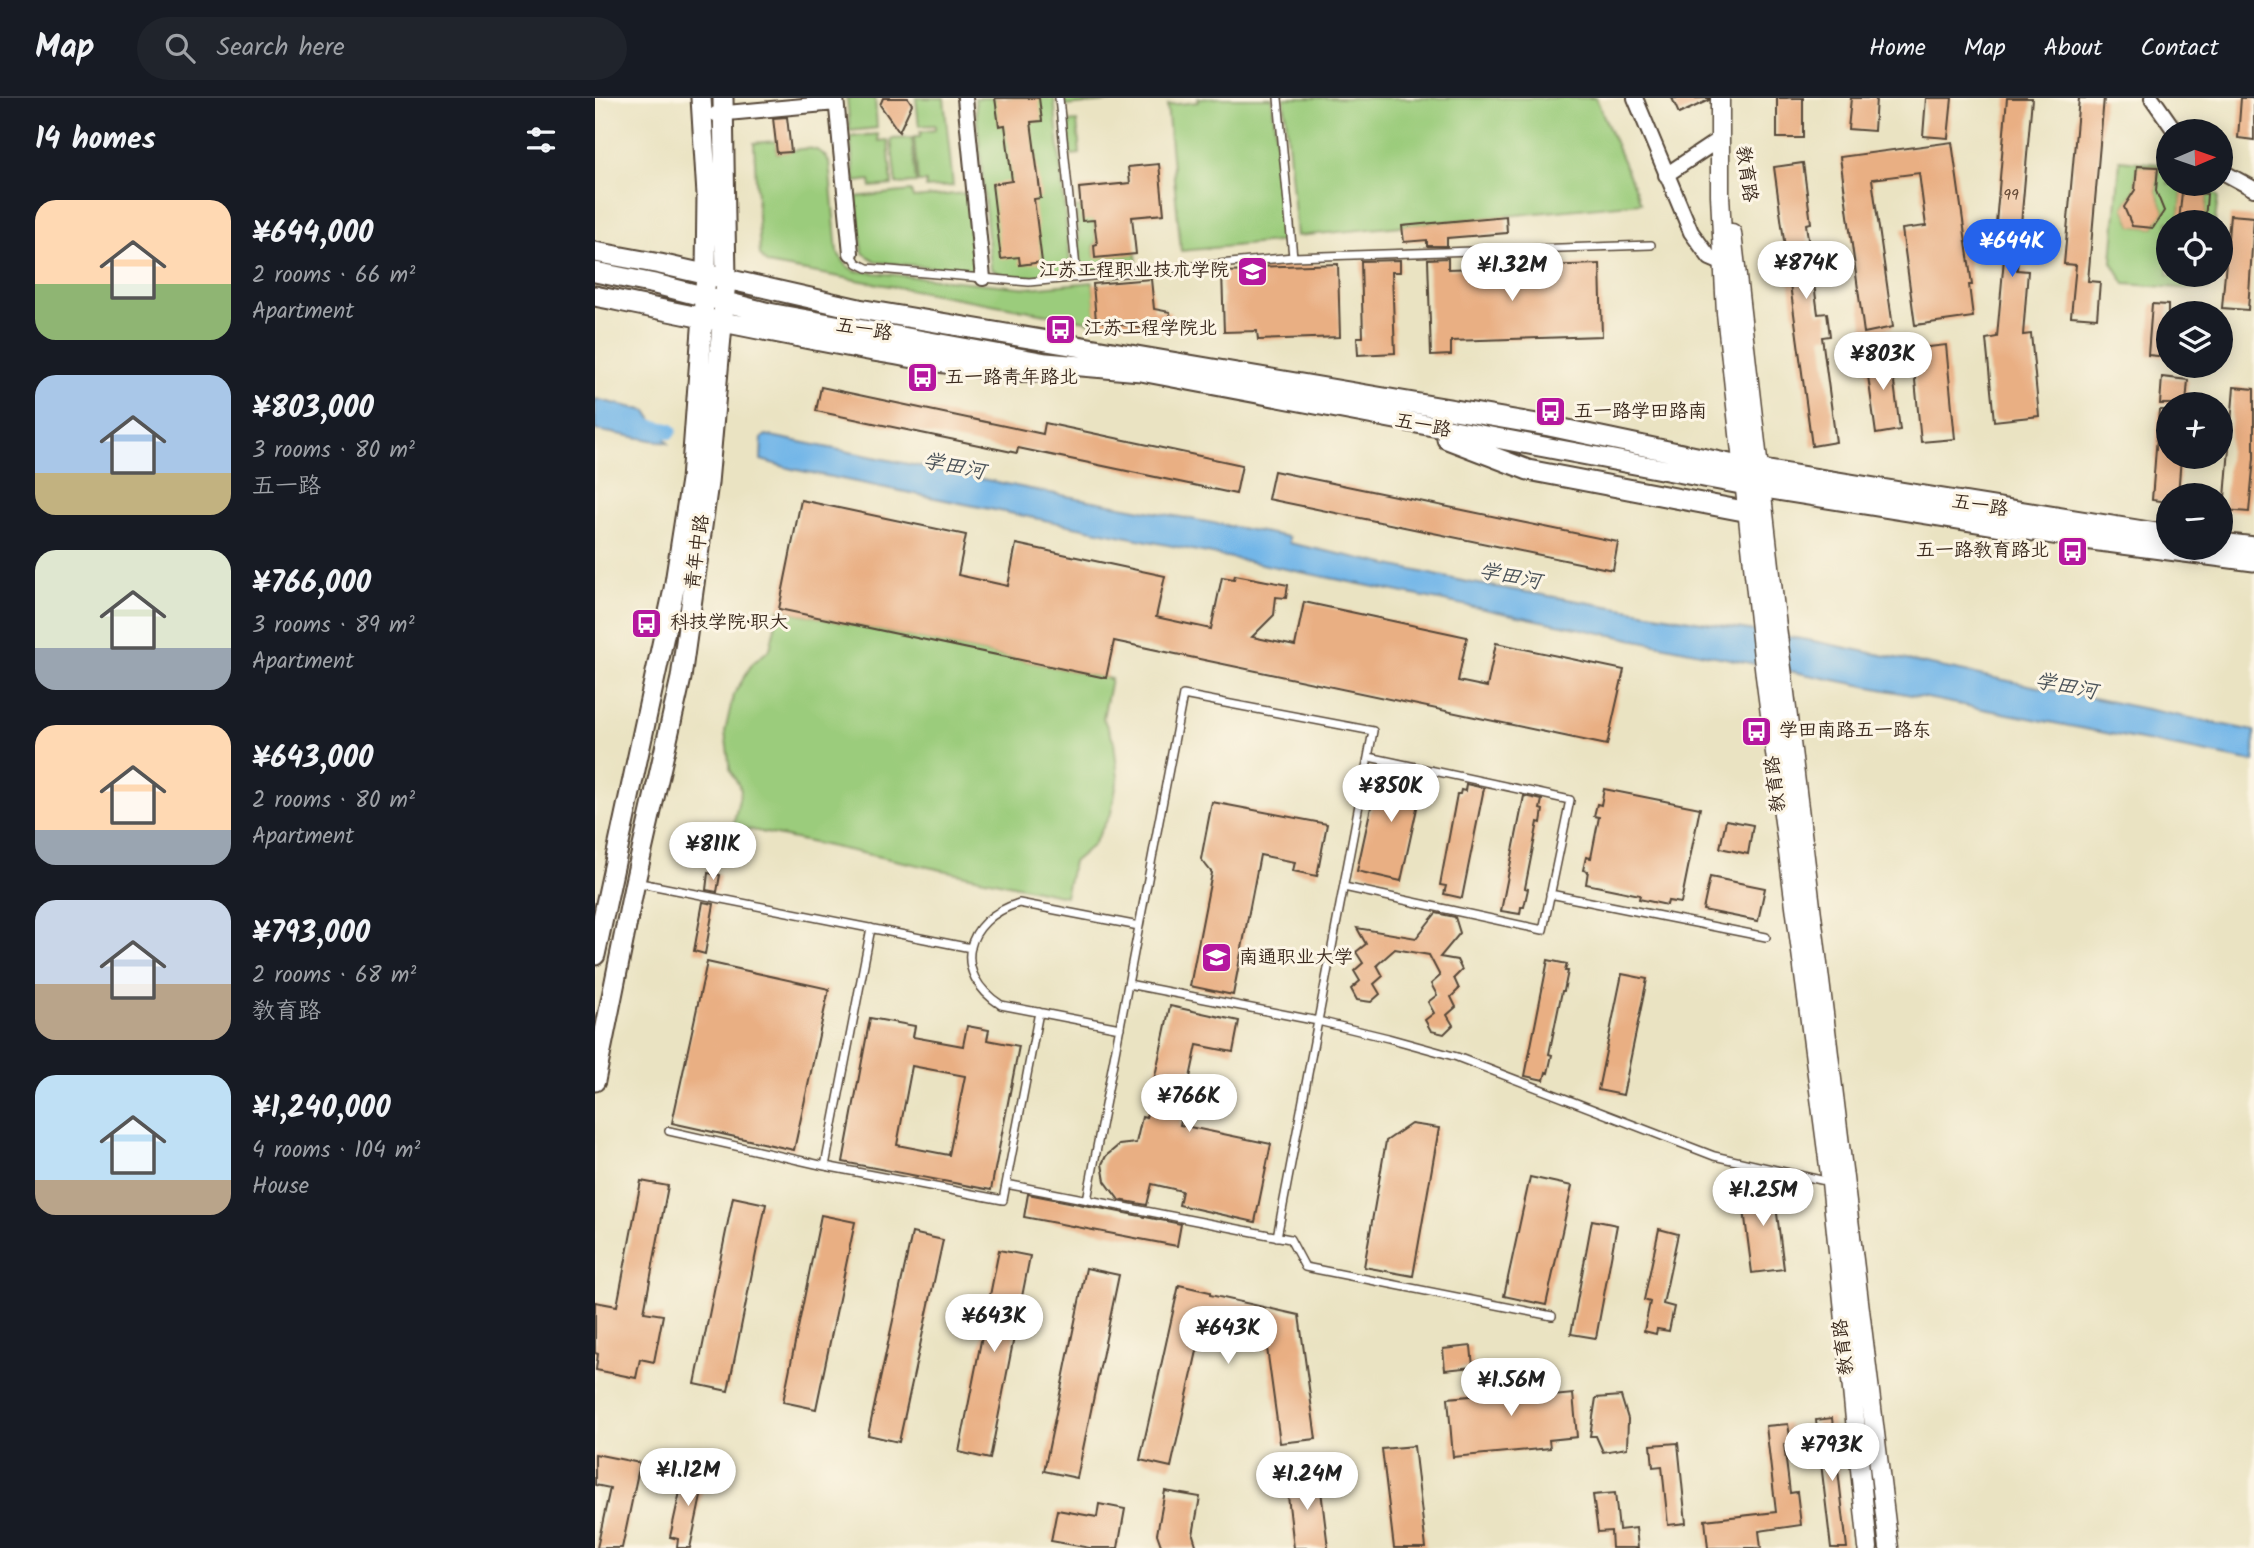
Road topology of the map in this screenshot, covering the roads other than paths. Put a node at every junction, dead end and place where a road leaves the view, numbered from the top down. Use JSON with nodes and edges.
{"nodes":[{"id":1,"x":965,"y":98,"type":"edge"},
{"id":2,"x":1059,"y":98,"type":"edge"},
{"id":3,"x":1278,"y":98,"type":"edge"},
{"id":4,"x":1635,"y":98,"type":"edge"},
{"id":5,"x":1720,"y":98,"type":"edge"},
{"id":6,"x":2152,"y":98,"type":"edge"},
{"id":7,"x":836,"y":101,"type":"edge"},
{"id":8,"x":724,"y":106,"type":"edge"},
{"id":9,"x":702,"y":107,"type":"edge"},
{"id":10,"x":2167,"y":119,"type":"edge"},
{"id":11,"x":1720,"y":139,"type":"junction"},
{"id":12,"x":1666,"y":175,"type":"junction"},
{"id":13,"x":2233,"y":178,"type":"edge"},
{"id":14,"x":2254,"y":189,"type":"edge"},
{"id":15,"x":1651,"y":245,"type":"dead end"},
{"id":16,"x":595,"y":252,"type":"edge"},
{"id":17,"x":851,"y":253,"type":"joint"},
{"id":18,"x":1293,"y":257,"type":"junction"},
{"id":19,"x":1724,"y":264,"type":"junction"},
{"id":20,"x":595,"y":272,"type":"edge"},
{"id":21,"x":706,"y":275,"type":"junction"},
{"id":22,"x":983,"y":278,"type":"junction"},
{"id":23,"x":1077,"y":278,"type":"junction"},
{"id":24,"x":726,"y":280,"type":"junction"},
{"id":25,"x":595,"y":296,"type":"edge"},
{"id":26,"x":705,"y":296,"type":"junction"},
{"id":27,"x":724,"y":302,"type":"junction"},
{"id":28,"x":713,"y":321,"type":"junction"},
{"id":29,"x":1141,"y":371,"type":"junction"},
{"id":30,"x":1403,"y":422,"type":"junction"},
{"id":31,"x":1753,"y":478,"type":"junction"},
{"id":32,"x":1749,"y":512,"type":"junction"},
{"id":33,"x":2156,"y":533,"type":"edge"},
{"id":34,"x":2233,"y":544,"type":"edge"},
{"id":35,"x":2254,"y":547,"type":"edge"},
{"id":36,"x":2254,"y":561,"type":"edge"},
{"id":37,"x":1769,"y":625,"type":"junction"},
{"id":38,"x":1369,"y":757,"type":"junction"},
{"id":39,"x":635,"y":882,"type":"junction"},
{"id":40,"x":1344,"y":887,"type":"junction"},
{"id":41,"x":1550,"y":894,"type":"junction"},
{"id":42,"x":1139,"y":926,"type":"junction"},
{"id":43,"x":598,"y":928,"type":"edge"},
{"id":44,"x":871,"y":928,"type":"junction"},
{"id":45,"x":1766,"y":937,"type":"dead end"},
{"id":46,"x":971,"y":948,"type":"junction"},
{"id":47,"x":595,"y":955,"type":"edge"},
{"id":48,"x":1128,"y":985,"type":"junction"},
{"id":49,"x":1039,"y":1012,"type":"junction"},
{"id":50,"x":1318,"y":1021,"type":"junction"},
{"id":51,"x":1120,"y":1028,"type":"junction"},
{"id":52,"x":595,"y":1081,"type":"edge"},
{"id":53,"x":670,"y":1131,"type":"dead end"},
{"id":54,"x":825,"y":1166,"type":"junction"},
{"id":55,"x":1838,"y":1182,"type":"junction"},
{"id":56,"x":1006,"y":1184,"type":"junction"},
{"id":57,"x":1087,"y":1200,"type":"junction"},
{"id":58,"x":1277,"y":1237,"type":"junction"},
{"id":59,"x":1552,"y":1316,"type":"dead end"},
{"id":60,"x":1868,"y":1548,"type":"edge"},
{"id":61,"x":1889,"y":1548,"type":"edge"}],
"edges":[{"from":1,"to":22,"type":"street"},
{"from":2,"to":23,"type":"lane"},
{"from":3,"to":18,"type":"lane"},
{"from":4,"to":12,"type":"street"},
{"from":5,"to":11,"type":"street"},
{"from":6,"to":10,"type":"street"},
{"from":7,"to":8,"type":"street"},
{"from":7,"to":17,"type":"street"},
{"from":8,"to":9,"type":"street"},
{"from":8,"to":24,"type":"main road","name":"青年中路"},
{"from":9,"to":21,"type":"main road","name":"青年中路"},
{"from":11,"to":12,"type":"street"},
{"from":11,"to":19,"type":"street","name":"教育路"},
{"from":11,"to":31,"type":"street","name":"教育路"},
{"from":12,"to":19,"type":"street"},
{"from":13,"to":14,"type":"street"},
{"from":15,"to":18,"type":"lane"},
{"from":16,"to":21,"type":"main road","name":"五一路"},
{"from":17,"to":22,"type":"lane"},
{"from":18,"to":23,"type":"lane"},
{"from":19,"to":31,"type":"street","name":"教育路"},
{"from":20,"to":26,"type":"main road","name":"五一路"},
{"from":21,"to":24,"type":"main road","name":"五一路"},
{"from":21,"to":26,"type":"main road","name":"青年中路"},
{"from":22,"to":23,"type":"lane"},
{"from":24,"to":27,"type":"main road","name":"青年中路"},
{"from":24,"to":31,"type":"main road","name":"五一路"},
{"from":25,"to":28,"type":"main road"},
{"from":26,"to":27,"type":"main road","name":"五一路"},
{"from":26,"to":28,"type":"main road","name":"青年中路"},
{"from":27,"to":28,"type":"main road","name":"青年中路"},
{"from":27,"to":29,"type":"main road","name":"五一路"},
{"from":28,"to":29,"type":"main road"},
{"from":28,"to":39,"type":"main road","name":"青年中路"},
{"from":28,"to":43,"type":"main road","name":"青年中路"},
{"from":29,"to":30,"type":"main road","name":"五一路"},
{"from":30,"to":31,"type":"main road","name":"五一路"},
{"from":30,"to":32,"type":"main road"},
{"from":31,"to":32,"type":"street","name":"教育路"},
{"from":31,"to":33,"type":"main road","name":"五一路"},
{"from":31,"to":36,"type":"main road","name":"五一路"},
{"from":31,"to":37,"type":"street","name":"教育路"},
{"from":32,"to":37,"type":"street","name":"教育路"},
{"from":34,"to":35,"type":"main road"},
{"from":37,"to":55,"type":"street","name":"教育路"},
{"from":37,"to":55,"type":"street","name":"教育路"},
{"from":38,"to":40,"type":"lane"},
{"from":38,"to":41,"type":"lane"},
{"from":38,"to":42,"type":"lane"},
{"from":39,"to":44,"type":"lane"},
{"from":39,"to":52,"type":"main road","name":"青年中路"},
{"from":40,"to":41,"type":"lane"},
{"from":40,"to":50,"type":"lane"},
{"from":41,"to":45,"type":"lane"},
{"from":42,"to":46,"type":"lane"},
{"from":42,"to":48,"type":"lane"},
{"from":43,"to":47,"type":"main road","name":"青年中路"},
{"from":44,"to":46,"type":"lane"},
{"from":44,"to":54,"type":"lane"},
{"from":46,"to":49,"type":"lane"},
{"from":48,"to":50,"type":"lane"},
{"from":48,"to":51,"type":"lane"},
{"from":49,"to":51,"type":"lane"},
{"from":49,"to":56,"type":"lane"},
{"from":50,"to":55,"type":"lane"},
{"from":50,"to":58,"type":"lane"},
{"from":51,"to":57,"type":"lane"},
{"from":53,"to":54,"type":"lane"},
{"from":54,"to":56,"type":"lane"},
{"from":55,"to":60,"type":"street","name":"教育路"},
{"from":55,"to":61,"type":"street","name":"教育路"},
{"from":56,"to":57,"type":"lane"},
{"from":57,"to":58,"type":"lane"},
{"from":58,"to":59,"type":"lane"}]}
